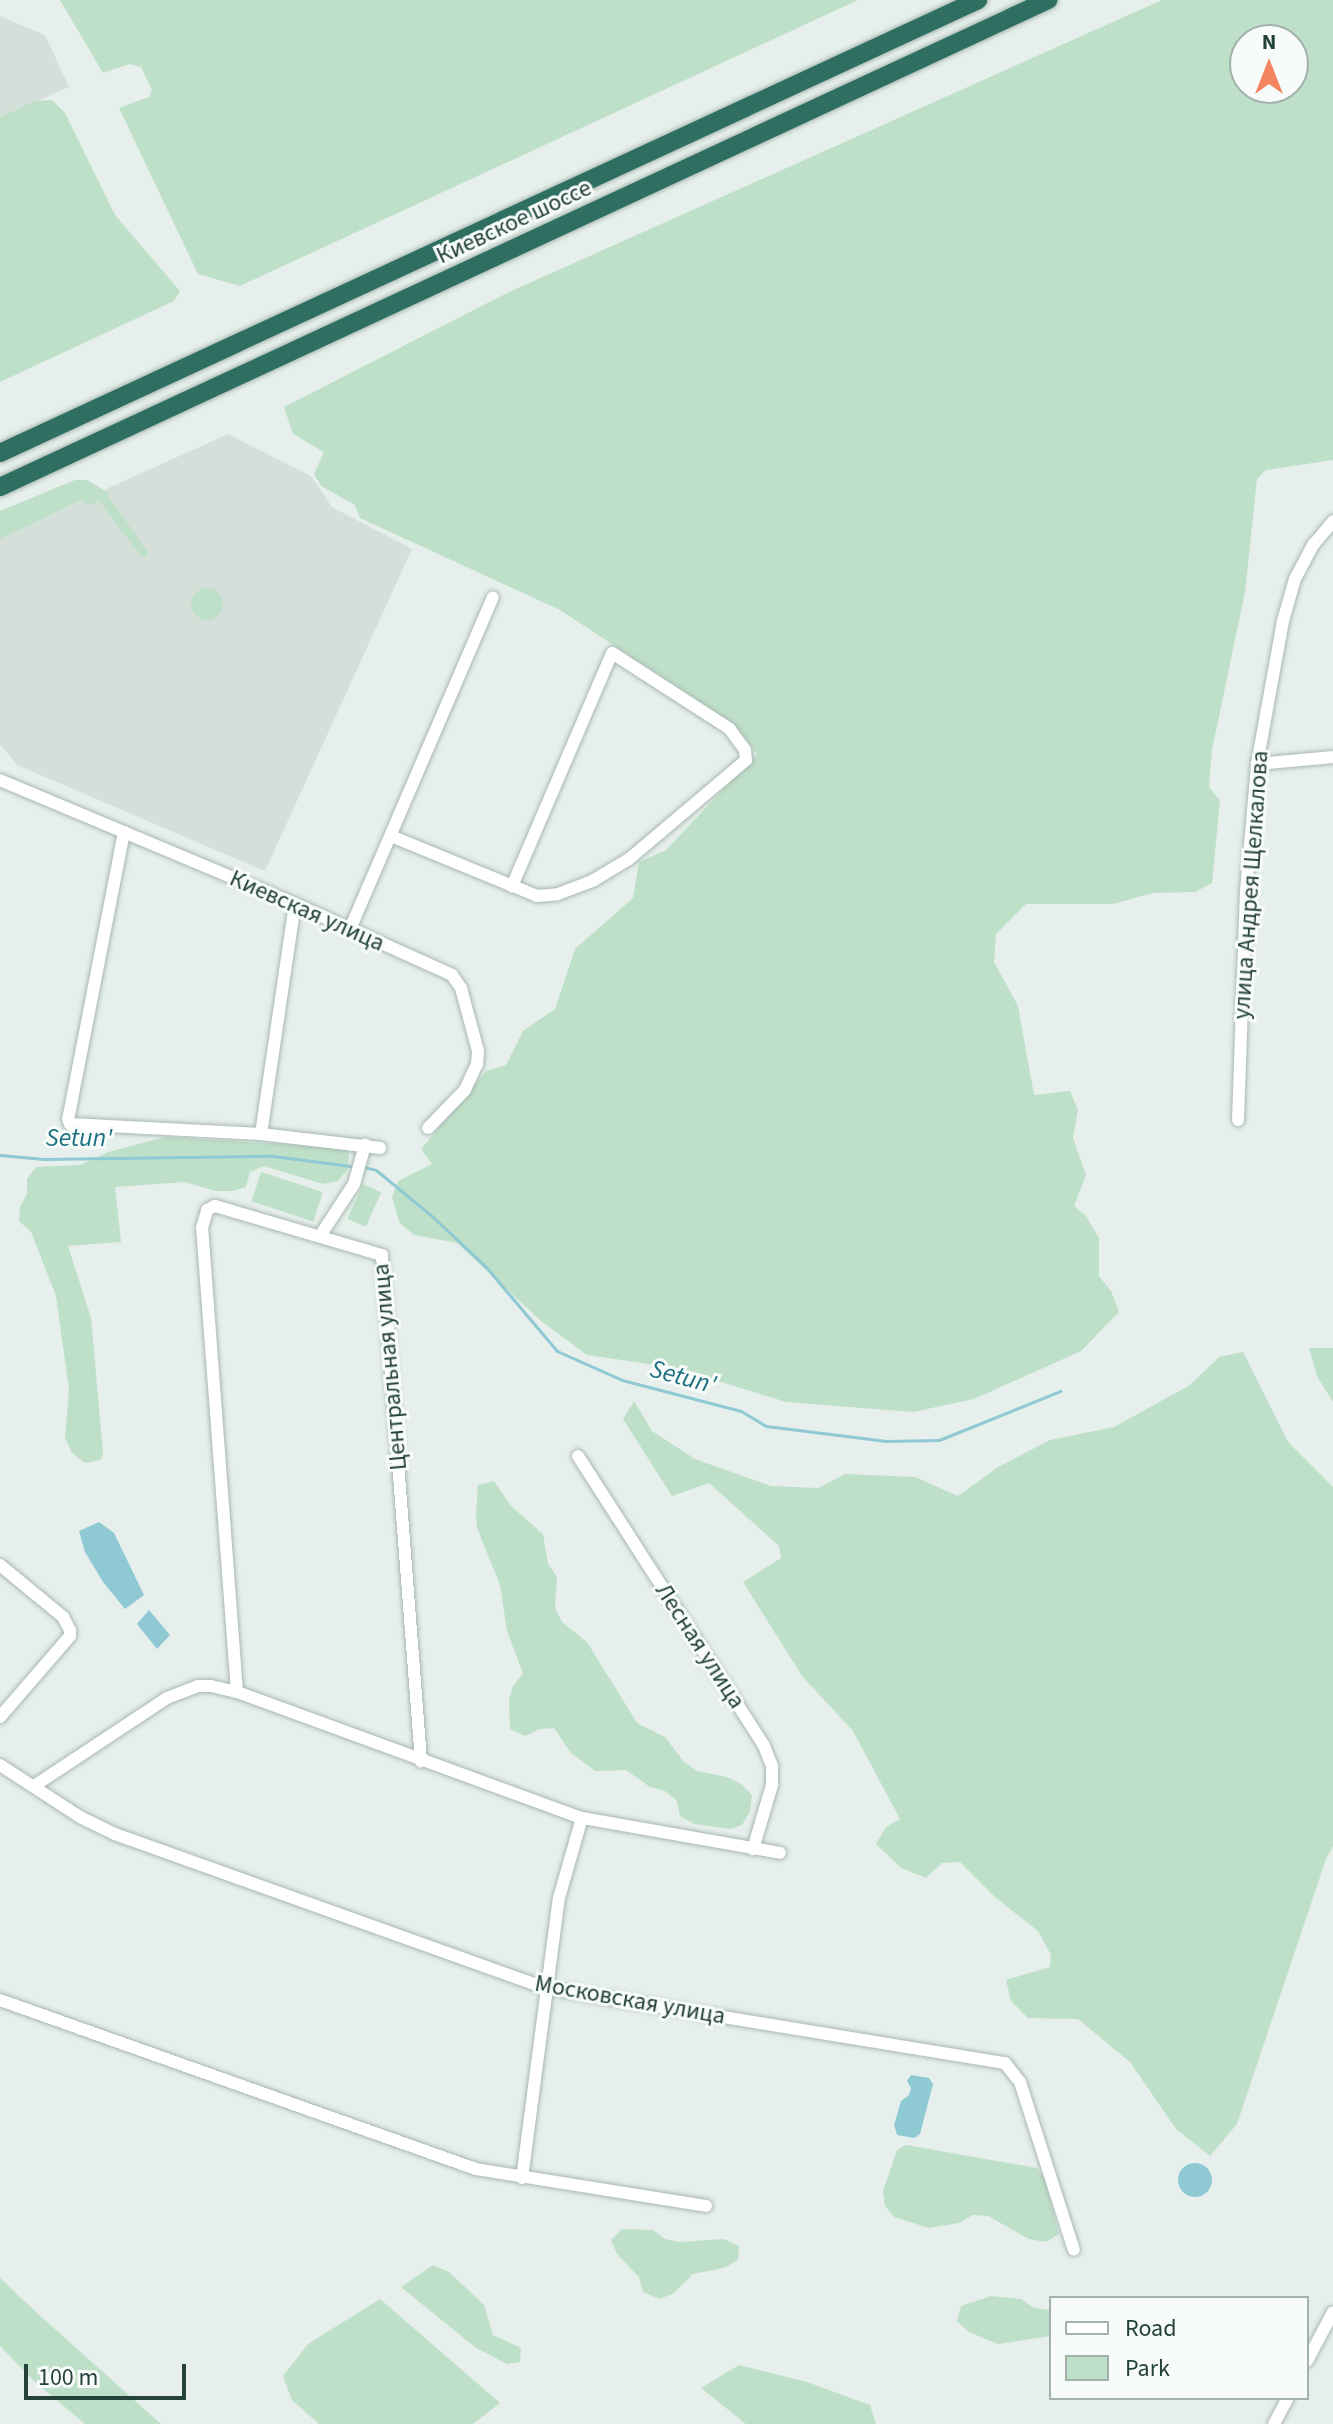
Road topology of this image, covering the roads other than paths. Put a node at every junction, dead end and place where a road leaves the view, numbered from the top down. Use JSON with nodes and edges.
{"nodes":[{"id":1,"x":978,"y":0,"type":"edge"},
{"id":2,"x":1048,"y":0,"type":"edge"},
{"id":3,"x":0,"y":453,"type":"edge"},
{"id":4,"x":0,"y":487,"type":"edge"},
{"id":5,"x":1333,"y":521,"type":"edge"},
{"id":6,"x":493,"y":597,"type":"dead end"},
{"id":7,"x":1333,"y":757,"type":"edge"},
{"id":8,"x":1257,"y":764,"type":"junction"},
{"id":9,"x":0,"y":780,"type":"edge"},
{"id":10,"x":124,"y":832,"type":"junction"},
{"id":11,"x":391,"y":836,"type":"junction"},
{"id":12,"x":512,"y":886,"type":"junction"},
{"id":13,"x":295,"y":904,"type":"junction"},
{"id":14,"x":350,"y":929,"type":"junction"},
{"id":15,"x":1238,"y":1120,"type":"dead end"},
{"id":16,"x":428,"y":1128,"type":"dead end"},
{"id":17,"x":261,"y":1134,"type":"junction"},
{"id":18,"x":365,"y":1145,"type":"junction"},
{"id":19,"x":380,"y":1148,"type":"dead end"},
{"id":20,"x":320,"y":1236,"type":"junction"},
{"id":21,"x":578,"y":1456,"type":"dead end"},
{"id":22,"x":0,"y":1565,"type":"edge"},
{"id":23,"x":237,"y":1692,"type":"junction"},
{"id":24,"x":0,"y":1717,"type":"edge"},
{"id":25,"x":421,"y":1761,"type":"junction"},
{"id":26,"x":0,"y":1765,"type":"edge"},
{"id":27,"x":34,"y":1786,"type":"junction"},
{"id":28,"x":582,"y":1818,"type":"junction"},
{"id":29,"x":753,"y":1849,"type":"junction"},
{"id":30,"x":780,"y":1853,"type":"dead end"},
{"id":31,"x":546,"y":1988,"type":"junction"},
{"id":32,"x":0,"y":2000,"type":"edge"},
{"id":33,"x":522,"y":2178,"type":"junction"},
{"id":34,"x":706,"y":2206,"type":"dead end"},
{"id":35,"x":1074,"y":2250,"type":"dead end"},
{"id":36,"x":1333,"y":2312,"type":"edge"},
{"id":37,"x":1309,"y":2357,"type":"edge"},
{"id":38,"x":1287,"y":2400,"type":"edge"},
{"id":39,"x":1274,"y":2424,"type":"edge"}],
"edges":[{"from":1,"to":3,"type":"highway","name":"Киевское шоссе"},
{"from":2,"to":4,"type":"highway","name":"Киевское шоссе"},
{"from":5,"to":8,"type":"street","name":"улица Андрея Щелкалова"},
{"from":6,"to":11,"type":"street"},
{"from":7,"to":8,"type":"street"},
{"from":8,"to":15,"type":"street","name":"улица Андрея Щелкалова"},
{"from":9,"to":10,"type":"street","name":"Киевская улица"},
{"from":10,"to":13,"type":"street","name":"Киевская улица"},
{"from":10,"to":17,"type":"street"},
{"from":11,"to":12,"type":"street"},
{"from":11,"to":14,"type":"street"},
{"from":12,"to":12,"type":"street"},
{"from":13,"to":14,"type":"street","name":"Киевская улица"},
{"from":13,"to":17,"type":"street"},
{"from":14,"to":16,"type":"street","name":"Киевская улица"},
{"from":17,"to":18,"type":"street"},
{"from":18,"to":19,"type":"street"},
{"from":18,"to":20,"type":"street"},
{"from":20,"to":23,"type":"street","name":"Центральная улица"},
{"from":20,"to":25,"type":"street","name":"Центральная улица"},
{"from":21,"to":29,"type":"street","name":"Лесная улица"},
{"from":22,"to":24,"type":"street"},
{"from":23,"to":25,"type":"street"},
{"from":23,"to":27,"type":"street"},
{"from":25,"to":28,"type":"street"},
{"from":26,"to":27,"type":"street","name":"Московская улица"},
{"from":27,"to":31,"type":"street","name":"Московская улица"},
{"from":28,"to":29,"type":"street"},
{"from":28,"to":31,"type":"street"},
{"from":29,"to":30,"type":"street"},
{"from":31,"to":33,"type":"street"},
{"from":31,"to":35,"type":"street","name":"Московская улица"},
{"from":32,"to":33,"type":"street"},
{"from":33,"to":34,"type":"street"},
{"from":36,"to":37,"type":"street"},
{"from":38,"to":39,"type":"street"}]}
